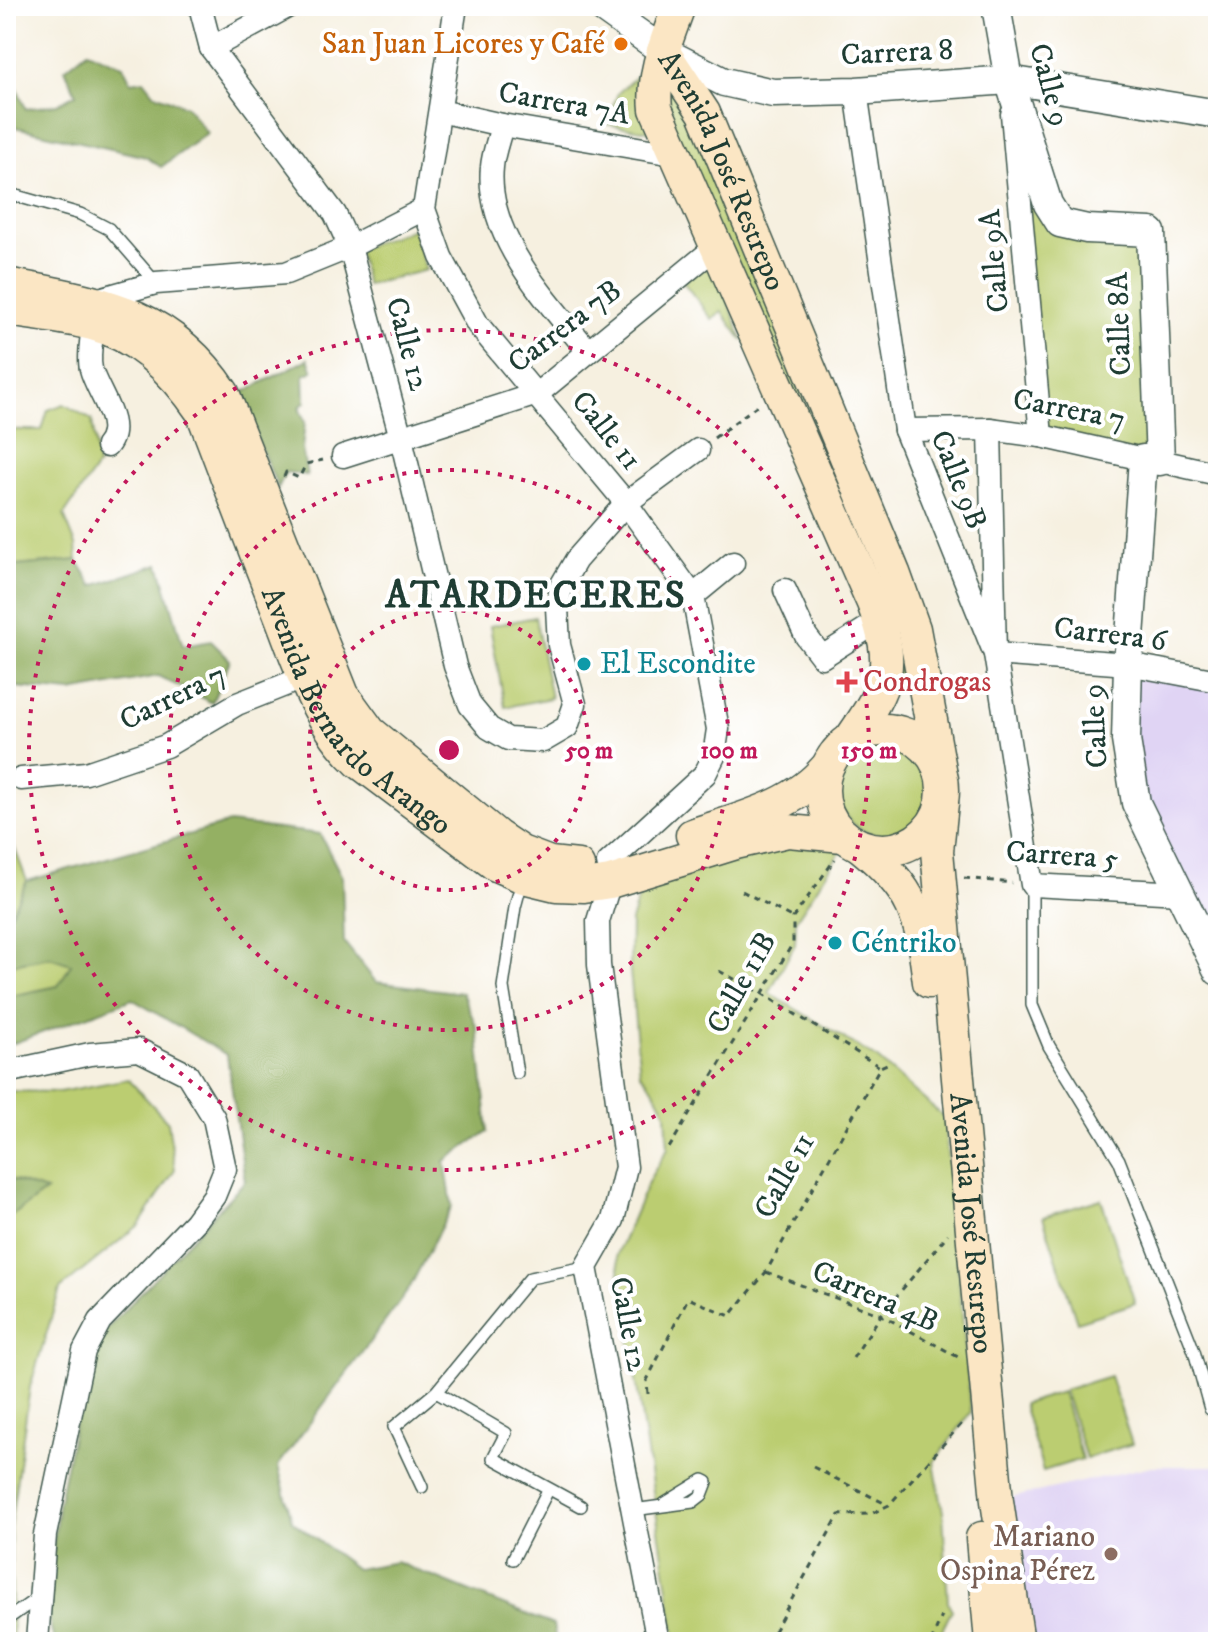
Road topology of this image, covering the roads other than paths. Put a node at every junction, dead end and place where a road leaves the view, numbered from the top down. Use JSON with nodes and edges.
{"nodes":[{"id":1,"x":289,"y":6,"type":"edge"},
{"id":2,"x":456,"y":6,"type":"edge"},
{"id":3,"x":600,"y":6,"type":"edge"},
{"id":4,"x":679,"y":6,"type":"edge"},
{"id":5,"x":996,"y":6,"type":"edge"},
{"id":6,"x":198,"y":7,"type":"edge"},
{"id":7,"x":211,"y":48,"type":"junction"},
{"id":8,"x":663,"y":51,"type":"junction"},
{"id":9,"x":1009,"y":80,"type":"junction"},
{"id":10,"x":856,"y":91,"type":"junction"},
{"id":11,"x":440,"y":111,"type":"junction"},
{"id":12,"x":1218,"y":114,"type":"edge"},
{"id":13,"x":502,"y":125,"type":"junction"},
{"id":14,"x":679,"y":155,"type":"junction"},
{"id":15,"x":6,"y":193,"type":"edge"},
{"id":16,"x":424,"y":209,"type":"junction"},
{"id":17,"x":1151,"y":232,"type":"joint"},
{"id":18,"x":717,"y":246,"type":"junction"},
{"id":19,"x":350,"y":247,"type":"junction"},
{"id":20,"x":156,"y":283,"type":"junction"},
{"id":21,"x":6,"y":284,"type":"edge"},
{"id":22,"x":6,"y":310,"type":"edge"},
{"id":23,"x":92,"y":313,"type":"junction"},
{"id":24,"x":588,"y":351,"type":"junction"},
{"id":25,"x":537,"y":394,"type":"junction"},
{"id":26,"x":990,"y":429,"type":"junction"},
{"id":27,"x":905,"y":430,"type":"junction"},
{"id":28,"x":1041,"y":436,"type":"junction"},
{"id":29,"x":401,"y":438,"type":"junction"},
{"id":30,"x":107,"y":446,"type":"dead end"},
{"id":31,"x":698,"y":450,"type":"road end"},
{"id":32,"x":343,"y":456,"type":"road end"},
{"id":33,"x":1152,"y":460,"type":"junction"},
{"id":34,"x":1218,"y":474,"type":"edge"},
{"id":35,"x":626,"y":503,"type":"junction"},
{"id":36,"x":733,"y":563,"type":"dead end"},
{"id":37,"x":785,"y":590,"type":"dead end"},
{"id":38,"x":693,"y":596,"type":"junction"},
{"id":39,"x":880,"y":620,"type":"junction"},
{"id":40,"x":995,"y":654,"type":"junction"},
{"id":41,"x":1128,"y":664,"type":"junction"},
{"id":42,"x":305,"y":677,"type":"junction"},
{"id":43,"x":1218,"y":681,"type":"edge"},
{"id":44,"x":852,"y":737,"type":"junction"},
{"id":45,"x":826,"y":768,"type":"junction"},
{"id":46,"x":940,"y":769,"type":"junction"},
{"id":47,"x":21,"y":779,"type":"dead end"},
{"id":48,"x":942,"y":803,"type":"junction"},
{"id":49,"x":850,"y":840,"type":"junction"},
{"id":50,"x":609,"y":872,"type":"junction"},
{"id":51,"x":523,"y":877,"type":"junction"},
{"id":52,"x":1032,"y":885,"type":"junction"},
{"id":53,"x":1180,"y":893,"type":"junction"},
{"id":54,"x":1218,"y":971,"type":"edge"},
{"id":55,"x":6,"y":1072,"type":"edge"},
{"id":56,"x":517,"y":1073,"type":"dead end"},
{"id":57,"x":586,"y":1267,"type":"junction"},
{"id":58,"x":436,"y":1392,"type":"junction"},
{"id":59,"x":1210,"y":1409,"type":"dead end"},
{"id":60,"x":422,"y":1487,"type":"dead end"},
{"id":61,"x":548,"y":1490,"type":"junction"},
{"id":62,"x":664,"y":1504,"type":"dead end"},
{"id":63,"x":581,"y":1506,"type":"dead end"},
{"id":64,"x":633,"y":1510,"type":"junction"},
{"id":65,"x":513,"y":1559,"type":"dead end"},
{"id":66,"x":39,"y":1597,"type":"junction"},
{"id":67,"x":6,"y":1620,"type":"edge"},
{"id":68,"x":37,"y":1642,"type":"edge"},
{"id":69,"x":658,"y":1642,"type":"edge"},
{"id":70,"x":991,"y":1642,"type":"edge"},
{"id":71,"x":1018,"y":1642,"type":"edge"}],
"edges":[{"from":1,"to":7,"type":"street"},
{"from":2,"to":11,"type":"street","name":"Calle 11"},
{"from":3,"to":8,"type":"street","name":"Carrera 8"},
{"from":4,"to":8,"type":"main road"},
{"from":5,"to":9,"type":"street","name":"Calle 9"},
{"from":6,"to":7,"type":"street","name":"Calle 12"},
{"from":7,"to":19,"type":"street","name":"Calle 12"},
{"from":8,"to":10,"type":"street","name":"Carrera 8"},
{"from":8,"to":14,"type":"main road","name":"Avenida José Restrepo"},
{"from":8,"to":46,"type":"main road","name":"Avenida José Restrepo"},
{"from":9,"to":10,"type":"street","name":"Carrera 8"},
{"from":9,"to":12,"type":"street","name":"Carrera 8"},
{"from":9,"to":17,"type":"street","name":"Calle 9"},
{"from":9,"to":28,"type":"street","name":"Calle 9A"},
{"from":10,"to":27,"type":"street","name":"Calle 9B"},
{"from":11,"to":13,"type":"street","name":"Carrera 7A"},
{"from":11,"to":16,"type":"street","name":"Calle 11"},
{"from":13,"to":14,"type":"street","name":"Carrera 7A"},
{"from":13,"to":24,"type":"street"},
{"from":14,"to":18,"type":"main road","name":"Avenida José Restrepo"},
{"from":15,"to":20,"type":"lane"},
{"from":16,"to":19,"type":"street"},
{"from":16,"to":25,"type":"street","name":"Calle 11"},
{"from":17,"to":33,"type":"street","name":"Calle 8A"},
{"from":18,"to":24,"type":"street","name":"Carrera 7B"},
{"from":18,"to":39,"type":"main road","name":"Avenida José Restrepo"},
{"from":19,"to":20,"type":"street"},
{"from":19,"to":29,"type":"street","name":"Calle 12"},
{"from":20,"to":23,"type":"street"},
{"from":21,"to":23,"type":"main road","name":"Avenida Bernardo Arango"},
{"from":22,"to":23,"type":"main road","name":"Avenida Bernardo Arango"},
{"from":23,"to":30,"type":"street"},
{"from":23,"to":42,"type":"main road","name":"Avenida Bernardo Arango"},
{"from":23,"to":50,"type":"main road","name":"Avenida Bernardo Arango"},
{"from":24,"to":25,"type":"street","name":"Carrera 7B"},
{"from":25,"to":29,"type":"street","name":"Carrera 7B"},
{"from":25,"to":35,"type":"street","name":"Calle 11"},
{"from":26,"to":27,"type":"street","name":"Carrera 7"},
{"from":26,"to":28,"type":"street","name":"Carrera 7"},
{"from":26,"to":40,"type":"street"},
{"from":27,"to":40,"type":"street","name":"Calle 9B"},
{"from":28,"to":33,"type":"street","name":"Carrera 7"},
{"from":29,"to":32,"type":"street","name":"Carrera 7B"},
{"from":29,"to":35,"type":"street","name":"Calle 12"},
{"from":31,"to":35,"type":"street"},
{"from":33,"to":34,"type":"street","name":"Carrera 7"},
{"from":33,"to":41,"type":"street","name":"Calle 9"},
{"from":35,"to":38,"type":"street","name":"Calle 11"},
{"from":36,"to":38,"type":"street"},
{"from":37,"to":39,"type":"street"},
{"from":38,"to":50,"type":"street","name":"Calle 11"},
{"from":39,"to":44,"type":"main road","name":"Avenida José Restrepo"},
{"from":40,"to":41,"type":"street","name":"Carrera 6"},
{"from":40,"to":52,"type":"street","name":"Calle 9B"},
{"from":41,"to":43,"type":"street","name":"Carrera 6"},
{"from":41,"to":53,"type":"street","name":"Calle 9"},
{"from":42,"to":47,"type":"street","name":"Carrera 7"},
{"from":42,"to":51,"type":"main road","name":"Avenida Bernardo Arango"},
{"from":44,"to":45,"type":"main road"},
{"from":44,"to":46,"type":"main road"},
{"from":45,"to":49,"type":"main road"},
{"from":45,"to":50,"type":"main road","name":"Avenida Bernardo Arango"},
{"from":46,"to":48,"type":"main road"},
{"from":48,"to":49,"type":"main road"},
{"from":48,"to":71,"type":"main road","name":"Avenida José Restrepo"},
{"from":49,"to":50,"type":"main road","name":"Avenida Bernardo Arango"},
{"from":49,"to":70,"type":"main road","name":"Avenida José Restrepo"},
{"from":50,"to":51,"type":"main road","name":"Avenida Bernardo Arango"},
{"from":50,"to":57,"type":"street","name":"Calle 12"},
{"from":51,"to":56,"type":"lane"},
{"from":52,"to":53,"type":"street","name":"Carrera 5"},
{"from":52,"to":59,"type":"lane"},
{"from":53,"to":54,"type":"street","name":"Calle 9"},
{"from":55,"to":66,"type":"street"},
{"from":57,"to":58,"type":"lane"},
{"from":57,"to":64,"type":"street","name":"Calle 12"},
{"from":58,"to":60,"type":"lane"},
{"from":58,"to":61,"type":"lane"},
{"from":61,"to":63,"type":"lane"},
{"from":61,"to":65,"type":"lane"},
{"from":62,"to":64,"type":"lane"},
{"from":64,"to":69,"type":"street","name":"Calle 12"},
{"from":66,"to":67,"type":"lane"},
{"from":66,"to":68,"type":"street"}]}
